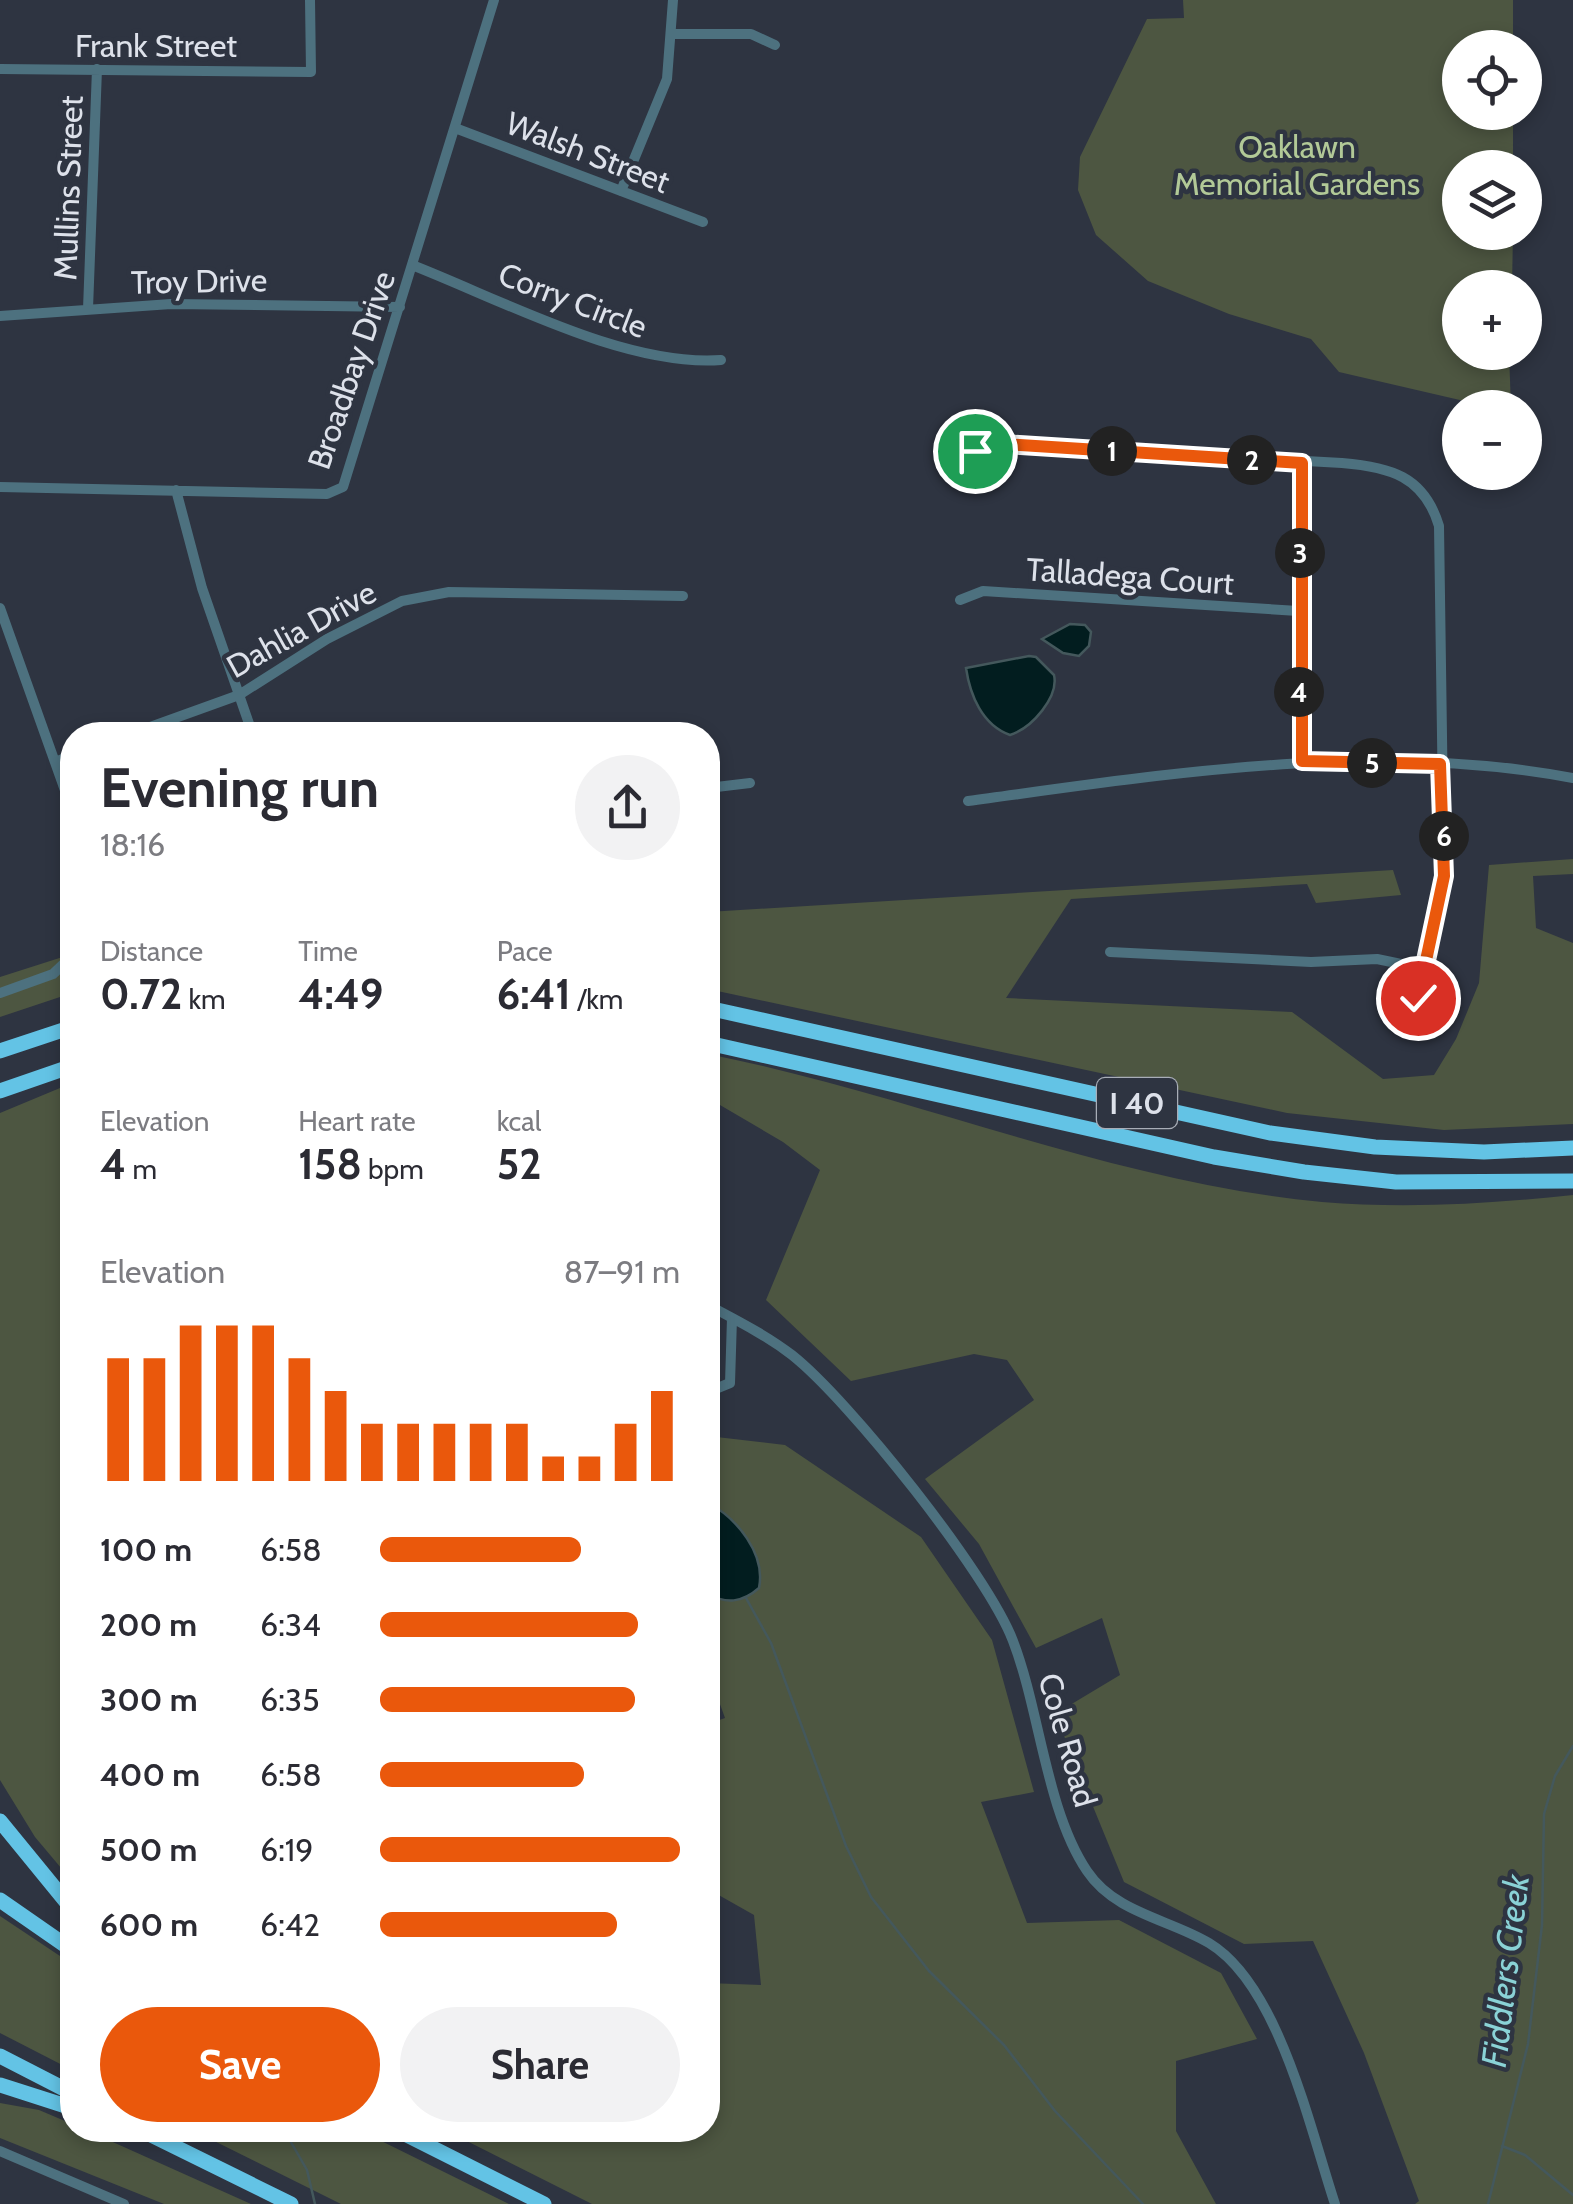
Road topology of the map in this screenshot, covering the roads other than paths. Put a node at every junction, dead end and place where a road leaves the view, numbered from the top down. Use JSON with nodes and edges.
{"nodes":[{"id":1,"x":310,"y":0,"type":"edge"},
{"id":2,"x":494,"y":0,"type":"edge"},
{"id":3,"x":673,"y":0,"type":"edge"},
{"id":4,"x":672,"y":34,"type":"junction"},
{"id":5,"x":774,"y":45,"type":"dead end"},
{"id":6,"x":0,"y":69,"type":"edge"},
{"id":7,"x":97,"y":69,"type":"junction"},
{"id":8,"x":455,"y":128,"type":"junction"},
{"id":9,"x":622,"y":191,"type":"junction"},
{"id":10,"x":703,"y":222,"type":"dead end"},
{"id":11,"x":412,"y":265,"type":"junction"},
{"id":12,"x":400,"y":307,"type":"junction"},
{"id":13,"x":88,"y":309,"type":"junction"},
{"id":14,"x":0,"y":316,"type":"edge"},
{"id":15,"x":721,"y":360,"type":"dead end"},
{"id":16,"x":975,"y":451,"type":"dead end"},
{"id":17,"x":1302,"y":463,"type":"junction"},
{"id":18,"x":0,"y":486,"type":"edge"},
{"id":19,"x":176,"y":490,"type":"junction"},
{"id":20,"x":683,"y":596,"type":"dead end"},
{"id":21,"x":960,"y":600,"type":"dead end"},
{"id":22,"x":0,"y":608,"type":"edge"},
{"id":23,"x":1298,"y":612,"type":"junction"},
{"id":24,"x":239,"y":695,"type":"junction"},
{"id":25,"x":164,"y":722,"type":"edge"},
{"id":26,"x":248,"y":722,"type":"edge"},
{"id":27,"x":60,"y":760,"type":"edge"},
{"id":28,"x":1302,"y":761,"type":"junction"},
{"id":29,"x":55,"y":762,"type":"junction"},
{"id":30,"x":1440,"y":764,"type":"junction"},
{"id":31,"x":60,"y":776,"type":"edge"},
{"id":32,"x":1573,"y":778,"type":"edge"},
{"id":33,"x":750,"y":783,"type":"dead end"},
{"id":34,"x":720,"y":787,"type":"edge"},
{"id":35,"x":968,"y":801,"type":"dead end"},
{"id":36,"x":1110,"y":952,"type":"dead end"},
{"id":37,"x":60,"y":968,"type":"edge"},
{"id":38,"x":1426,"y":970,"type":"junction"},
{"id":39,"x":0,"y":993,"type":"edge"},
{"id":40,"x":720,"y":1011,"type":"edge"},
{"id":41,"x":1402,"y":1027,"type":"dead end"},
{"id":42,"x":60,"y":1031,"type":"edge"},
{"id":43,"x":720,"y":1046,"type":"edge"},
{"id":44,"x":0,"y":1051,"type":"edge"},
{"id":45,"x":60,"y":1070,"type":"edge"},
{"id":46,"x":2,"y":1091,"type":"edge"},
{"id":47,"x":1573,"y":1148,"type":"edge"},
{"id":48,"x":1573,"y":1181,"type":"edge"},
{"id":49,"x":720,"y":1314,"type":"edge"},
{"id":50,"x":732,"y":1323,"type":"junction"},
{"id":51,"x":720,"y":1387,"type":"edge"},
{"id":52,"x":0,"y":1821,"type":"edge"},
{"id":53,"x":60,"y":1894,"type":"edge"},
{"id":54,"x":0,"y":1900,"type":"edge"},
{"id":55,"x":60,"y":1942,"type":"edge"},
{"id":56,"x":0,"y":2056,"type":"edge"},
{"id":57,"x":0,"y":2086,"type":"edge"},
{"id":58,"x":60,"y":2087,"type":"edge"},
{"id":59,"x":60,"y":2104,"type":"edge"},
{"id":60,"x":157,"y":2142,"type":"edge"},
{"id":61,"x":163,"y":2142,"type":"edge"},
{"id":62,"x":421,"y":2142,"type":"edge"},
{"id":63,"x":0,"y":2150,"type":"edge"},
{"id":64,"x":182,"y":2152,"type":"junction"},
{"id":65,"x":124,"y":2204,"type":"edge"},
{"id":66,"x":292,"y":2204,"type":"edge"},
{"id":67,"x":544,"y":2204,"type":"edge"},
{"id":68,"x":1335,"y":2204,"type":"edge"}],
"edges":[{"from":1,"to":7,"type":"street","name":"Frank Street"},
{"from":2,"to":8,"type":"street","name":"Broadbay Drive"},
{"from":3,"to":4,"type":"street"},
{"from":4,"to":5,"type":"street"},
{"from":4,"to":9,"type":"street"},
{"from":6,"to":7,"type":"street","name":"Frank Street"},
{"from":7,"to":13,"type":"street","name":"Mullins Street"},
{"from":8,"to":9,"type":"street","name":"Walsh Street"},
{"from":8,"to":11,"type":"street","name":"Broadbay Drive"},
{"from":9,"to":10,"type":"street","name":"Walsh Street"},
{"from":11,"to":12,"type":"street","name":"Broadbay Drive"},
{"from":11,"to":15,"type":"street","name":"Corry Circle"},
{"from":12,"to":13,"type":"street","name":"Troy Drive"},
{"from":12,"to":19,"type":"street","name":"Broadbay Drive"},
{"from":13,"to":14,"type":"street","name":"Troy Drive"},
{"from":16,"to":17,"type":"street"},
{"from":17,"to":23,"type":"street"},
{"from":17,"to":30,"type":"street"},
{"from":18,"to":19,"type":"street","name":"Broadbay Drive"},
{"from":19,"to":24,"type":"street"},
{"from":20,"to":24,"type":"street","name":"Dahlia Drive"},
{"from":21,"to":23,"type":"street","name":"Talladega Court"},
{"from":22,"to":29,"type":"street"},
{"from":23,"to":28,"type":"street"},
{"from":24,"to":25,"type":"street","name":"Dahlia Drive"},
{"from":24,"to":26,"type":"street"},
{"from":27,"to":29,"type":"street"},
{"from":28,"to":30,"type":"street"},
{"from":28,"to":35,"type":"street"},
{"from":29,"to":31,"type":"street"},
{"from":30,"to":32,"type":"street"},
{"from":30,"to":38,"type":"street"},
{"from":33,"to":34,"type":"street"},
{"from":36,"to":38,"type":"street"},
{"from":37,"to":39,"type":"street"},
{"from":38,"to":41,"type":"street"},
{"from":40,"to":47,"type":"highway","number":"I 40"},
{"from":42,"to":44,"type":"highway"},
{"from":43,"to":48,"type":"highway","number":"I 40"},
{"from":45,"to":46,"type":"highway"},
{"from":49,"to":50,"type":"street","name":"Cole Road"},
{"from":50,"to":51,"type":"street"},
{"from":50,"to":68,"type":"street","name":"Cole Road"},
{"from":52,"to":53,"type":"highway"},
{"from":54,"to":55,"type":"highway"},
{"from":56,"to":58,"type":"highway"},
{"from":57,"to":59,"type":"highway"},
{"from":60,"to":64,"type":"highway"},
{"from":61,"to":64,"type":"highway"},
{"from":62,"to":67,"type":"highway"},
{"from":63,"to":65,"type":"street"},
{"from":64,"to":66,"type":"highway"}]}
